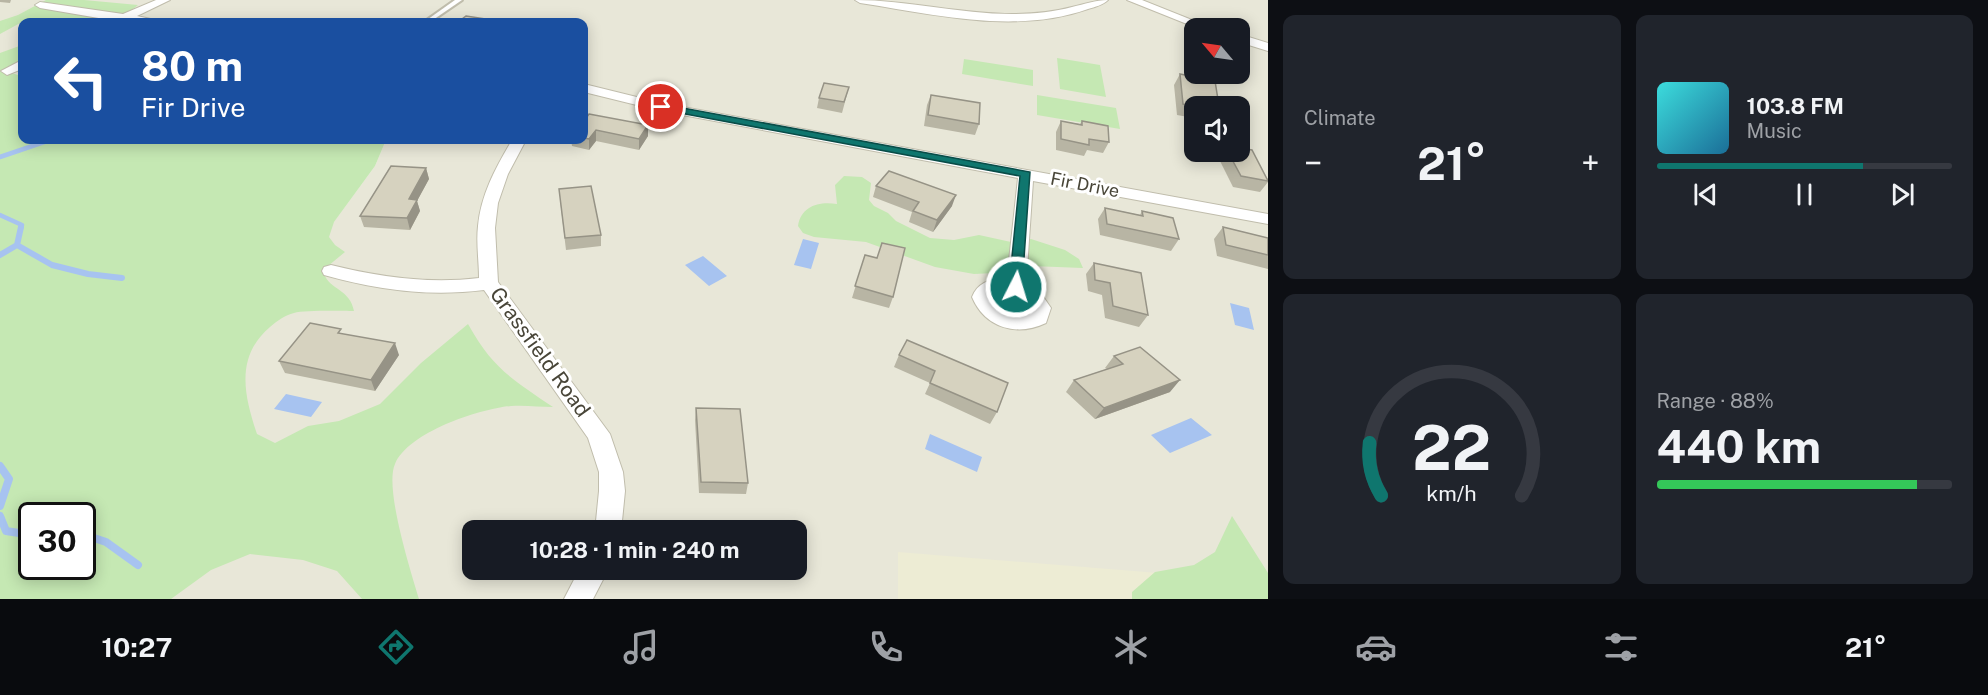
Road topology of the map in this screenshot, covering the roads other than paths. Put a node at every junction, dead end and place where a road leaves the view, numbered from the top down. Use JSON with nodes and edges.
{"nodes":[{"id":1,"x":165,"y":0,"type":"edge"},
{"id":2,"x":459,"y":0,"type":"edge"},
{"id":3,"x":860,"y":0,"type":"edge"},
{"id":4,"x":1103,"y":0,"type":"edge"},
{"id":5,"x":1132,"y":0,"type":"edge"},
{"id":6,"x":40,"y":6,"type":"dead end"},
{"id":7,"x":107,"y":18,"type":"edge"},
{"id":8,"x":123,"y":18,"type":"edge"},
{"id":9,"x":433,"y":18,"type":"edge"},
{"id":10,"x":1184,"y":20,"type":"edge"},
{"id":11,"x":1250,"y":41,"type":"edge"},
{"id":12,"x":1268,"y":47,"type":"edge"},
{"id":13,"x":18,"y":66,"type":"edge"},
{"id":14,"x":7,"y":71,"type":"dead end"},
{"id":15,"x":588,"y":89,"type":"edge"},
{"id":16,"x":517,"y":144,"type":"edge"},
{"id":17,"x":1026,"y":174,"type":"junction"},
{"id":18,"x":1268,"y":219,"type":"edge"},
{"id":19,"x":331,"y":271,"type":"dead end"},
{"id":20,"x":489,"y":283,"type":"junction"},
{"id":21,"x":1016,"y":287,"type":"dead end"},
{"id":22,"x":610,"y":520,"type":"edge"},
{"id":23,"x":588,"y":580,"type":"edge"},
{"id":24,"x":578,"y":599,"type":"edge"}],
"edges":[{"from":1,"to":8,"type":"street"},
{"from":2,"to":9,"type":"lane"},
{"from":3,"to":4,"type":"street"},
{"from":5,"to":10,"type":"street"},
{"from":6,"to":7,"type":"street"},
{"from":11,"to":12,"type":"street"},
{"from":13,"to":14,"type":"street"},
{"from":15,"to":17,"type":"street","name":"Fir Drive"},
{"from":16,"to":20,"type":"street","name":"Grassfield Road"},
{"from":17,"to":18,"type":"street","name":"Fir Drive"},
{"from":17,"to":21,"type":"street"},
{"from":19,"to":20,"type":"street"},
{"from":20,"to":22,"type":"street","name":"Grassfield Road"},
{"from":23,"to":24,"type":"street"}]}
